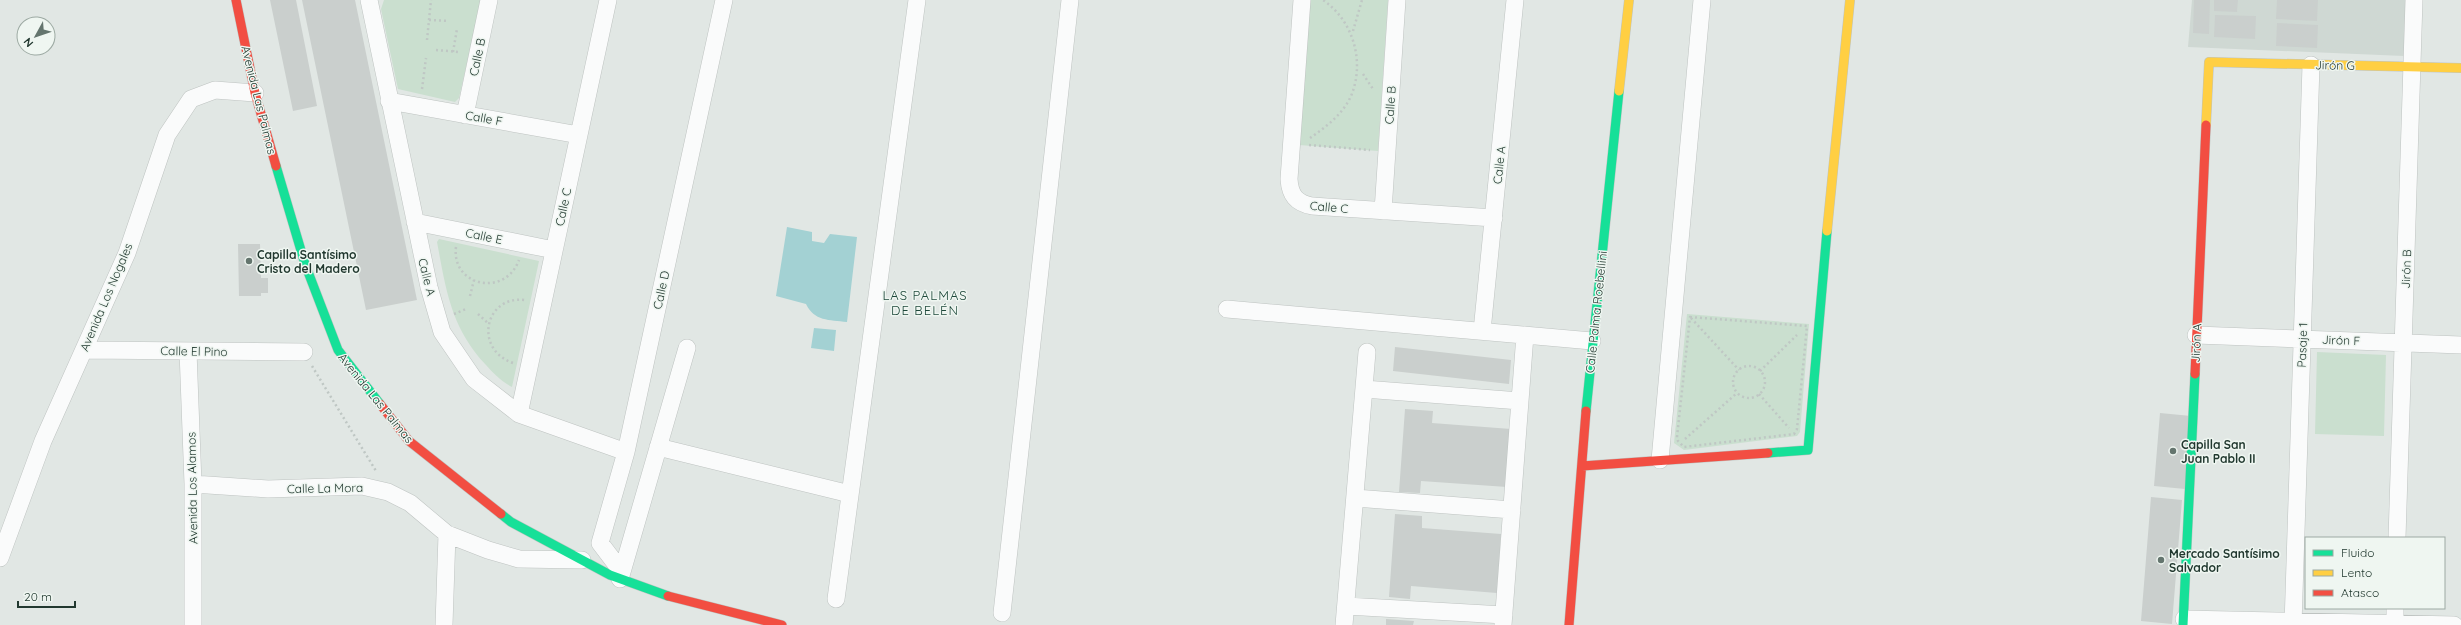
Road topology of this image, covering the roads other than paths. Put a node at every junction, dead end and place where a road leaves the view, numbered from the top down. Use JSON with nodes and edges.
{"nodes":[{"id":1,"x":236,"y":0,"type":"edge"},
{"id":2,"x":369,"y":0,"type":"edge"},
{"id":3,"x":489,"y":0,"type":"edge"},
{"id":4,"x":608,"y":0,"type":"edge"},
{"id":5,"x":724,"y":0,"type":"edge"},
{"id":6,"x":917,"y":0,"type":"edge"},
{"id":7,"x":1070,"y":0,"type":"edge"},
{"id":8,"x":1302,"y":0,"type":"edge"},
{"id":9,"x":1397,"y":0,"type":"edge"},
{"id":10,"x":1515,"y":0,"type":"edge"},
{"id":11,"x":1629,"y":0,"type":"edge"},
{"id":12,"x":1702,"y":0,"type":"edge"},
{"id":13,"x":1850,"y":0,"type":"edge"},
{"id":14,"x":2414,"y":0,"type":"edge"},
{"id":15,"x":2209,"y":62,"type":"joint"},
{"id":16,"x":2311,"y":64,"type":"junction"},
{"id":17,"x":2412,"y":67,"type":"junction"},
{"id":18,"x":2461,"y":68,"type":"edge"},
{"id":19,"x":255,"y":93,"type":"junction"},
{"id":20,"x":389,"y":101,"type":"junction"},
{"id":21,"x":465,"y":115,"type":"junction"},
{"id":22,"x":579,"y":135,"type":"junction"},
{"id":23,"x":1383,"y":211,"type":"junction"},
{"id":24,"x":1494,"y":218,"type":"junction"},
{"id":25,"x":415,"y":222,"type":"junction"},
{"id":26,"x":554,"y":250,"type":"junction"},
{"id":27,"x":1227,"y":309,"type":"dead end"},
{"id":28,"x":1482,"y":331,"type":"junction"},
{"id":29,"x":1525,"y":335,"type":"junction"},
{"id":30,"x":2196,"y":335,"type":"junction"},
{"id":31,"x":2302,"y":339,"type":"junction"},
{"id":32,"x":1592,"y":341,"type":"junction"},
{"id":33,"x":2404,"y":342,"type":"junction"},
{"id":34,"x":2461,"y":345,"type":"edge"},
{"id":35,"x":687,"y":348,"type":"dead end"},
{"id":36,"x":84,"y":350,"type":"junction"},
{"id":37,"x":188,"y":352,"type":"junction"},
{"id":38,"x":304,"y":352,"type":"road end"},
{"id":39,"x":1367,"y":352,"type":"dead end"},
{"id":40,"x":1364,"y":389,"type":"junction"},
{"id":41,"x":1520,"y":401,"type":"junction"},
{"id":42,"x":519,"y":414,"type":"junction"},
{"id":43,"x":658,"y":447,"type":"junction"},
{"id":44,"x":626,"y":452,"type":"junction"},
{"id":45,"x":1660,"y":460,"type":"junction"},
{"id":46,"x":1582,"y":466,"type":"junction"},
{"id":47,"x":192,"y":484,"type":"junction"},
{"id":48,"x":850,"y":494,"type":"junction"},
{"id":49,"x":1355,"y":498,"type":"junction"},
{"id":50,"x":8,"y":510,"type":"edge"},
{"id":51,"x":1512,"y":510,"type":"junction"},
{"id":52,"x":447,"y":534,"type":"junction"},
{"id":53,"x":2397,"y":537,"type":"edge"},
{"id":54,"x":0,"y":558,"type":"edge"},
{"id":55,"x":582,"y":560,"type":"junction"},
{"id":56,"x":621,"y":575,"type":"junction"},
{"id":57,"x":836,"y":599,"type":"dead end"},
{"id":58,"x":1346,"y":606,"type":"junction"},
{"id":59,"x":1002,"y":613,"type":"dead end"},
{"id":60,"x":746,"y":618,"type":"junction"},
{"id":61,"x":2395,"y":619,"type":"edge"},
{"id":62,"x":1504,"y":620,"type":"edge"},
{"id":63,"x":2184,"y":622,"type":"edge"},
{"id":64,"x":2293,"y":623,"type":"edge"},
{"id":65,"x":193,"y":625,"type":"edge"},
{"id":66,"x":444,"y":625,"type":"edge"},
{"id":67,"x":730,"y":625,"type":"edge"},
{"id":68,"x":782,"y":625,"type":"edge"},
{"id":69,"x":1344,"y":625,"type":"edge"},
{"id":70,"x":1569,"y":625,"type":"edge"},
{"id":71,"x":2454,"y":625,"type":"edge"}],
"edges":[{"from":1,"to":19,"type":"street","name":"Avenida Las Palmas"},
{"from":2,"to":20,"type":"street","name":"Calle A"},
{"from":3,"to":21,"type":"street","name":"Calle B"},
{"from":4,"to":22,"type":"street","name":"Calle C"},
{"from":5,"to":44,"type":"street","name":"Calle D"},
{"from":6,"to":48,"type":"street"},
{"from":7,"to":59,"type":"street"},
{"from":8,"to":23,"type":"street","name":"Calle C"},
{"from":9,"to":23,"type":"street","name":"Calle B"},
{"from":10,"to":24,"type":"street","name":"Calle A"},
{"from":11,"to":32,"type":"street","name":"Calle Palma Roebellini"},
{"from":12,"to":45,"type":"street"},
{"from":13,"to":45,"type":"street"},
{"from":14,"to":17,"type":"street","name":"Jirón B"},
{"from":15,"to":16,"type":"street","name":"Jirón G"},
{"from":15,"to":30,"type":"street","name":"Jirón A"},
{"from":16,"to":17,"type":"street","name":"Jirón G"},
{"from":16,"to":31,"type":"street","name":"Pasaje 1"},
{"from":17,"to":18,"type":"street","name":"Jirón G"},
{"from":17,"to":33,"type":"street","name":"Jirón B"},
{"from":19,"to":36,"type":"street","name":"Avenida Los Nogales"},
{"from":19,"to":55,"type":"street","name":"Avenida Las Palmas"},
{"from":20,"to":21,"type":"street","name":"Calle F"},
{"from":20,"to":25,"type":"street","name":"Calle A"},
{"from":21,"to":22,"type":"street","name":"Calle F"},
{"from":22,"to":26,"type":"street","name":"Calle C"},
{"from":23,"to":24,"type":"street","name":"Calle C"},
{"from":24,"to":28,"type":"street","name":"Calle A"},
{"from":25,"to":26,"type":"street","name":"Calle E"},
{"from":25,"to":42,"type":"street","name":"Calle A"},
{"from":26,"to":42,"type":"street","name":"Calle C"},
{"from":27,"to":28,"type":"street"},
{"from":28,"to":29,"type":"street"},
{"from":29,"to":32,"type":"street"},
{"from":29,"to":41,"type":"street"},
{"from":30,"to":31,"type":"street","name":"Jirón F"},
{"from":30,"to":63,"type":"street","name":"Jirón A"},
{"from":31,"to":33,"type":"street","name":"Jirón F"},
{"from":31,"to":64,"type":"street","name":"Pasaje 1"},
{"from":32,"to":46,"type":"street","name":"Calle Palma Roebellini"},
{"from":33,"to":34,"type":"street","name":"Jirón F"},
{"from":33,"to":53,"type":"street","name":"Jirón B"},
{"from":35,"to":43,"type":"street"},
{"from":36,"to":37,"type":"street","name":"Calle El Pino"},
{"from":36,"to":50,"type":"street","name":"Avenida Los Nogales"},
{"from":37,"to":38,"type":"street","name":"Calle El Pino"},
{"from":37,"to":47,"type":"street","name":"Avenida Los Alamos"},
{"from":39,"to":40,"type":"street"},
{"from":40,"to":41,"type":"street"},
{"from":40,"to":49,"type":"street"},
{"from":41,"to":51,"type":"street"},
{"from":42,"to":44,"type":"street","name":"Calle A"},
{"from":43,"to":48,"type":"street"},
{"from":43,"to":56,"type":"street"},
{"from":44,"to":56,"type":"street","name":"Calle D"},
{"from":45,"to":46,"type":"street"},
{"from":46,"to":70,"type":"street","name":"Calle Palma Roebellini"},
{"from":47,"to":52,"type":"street","name":"Calle La Mora"},
{"from":47,"to":65,"type":"street","name":"Avenida Los Alamos"},
{"from":48,"to":57,"type":"street"},
{"from":49,"to":51,"type":"street"},
{"from":49,"to":58,"type":"street"},
{"from":50,"to":54,"type":"street","name":"Avenida Los Nogales"},
{"from":51,"to":62,"type":"street"},
{"from":52,"to":55,"type":"street","name":"Calle La Mora"},
{"from":52,"to":66,"type":"street"},
{"from":55,"to":56,"type":"street","name":"Avenida Las Palmas"},
{"from":56,"to":60,"type":"street","name":"Avenida Las Palmas"},
{"from":58,"to":62,"type":"street"},
{"from":58,"to":69,"type":"street"},
{"from":60,"to":67,"type":"street"},
{"from":60,"to":68,"type":"street","name":"Avenida Las Palmas"},
{"from":61,"to":64,"type":"street"},
{"from":61,"to":71,"type":"street"},
{"from":63,"to":64,"type":"street"}]}
